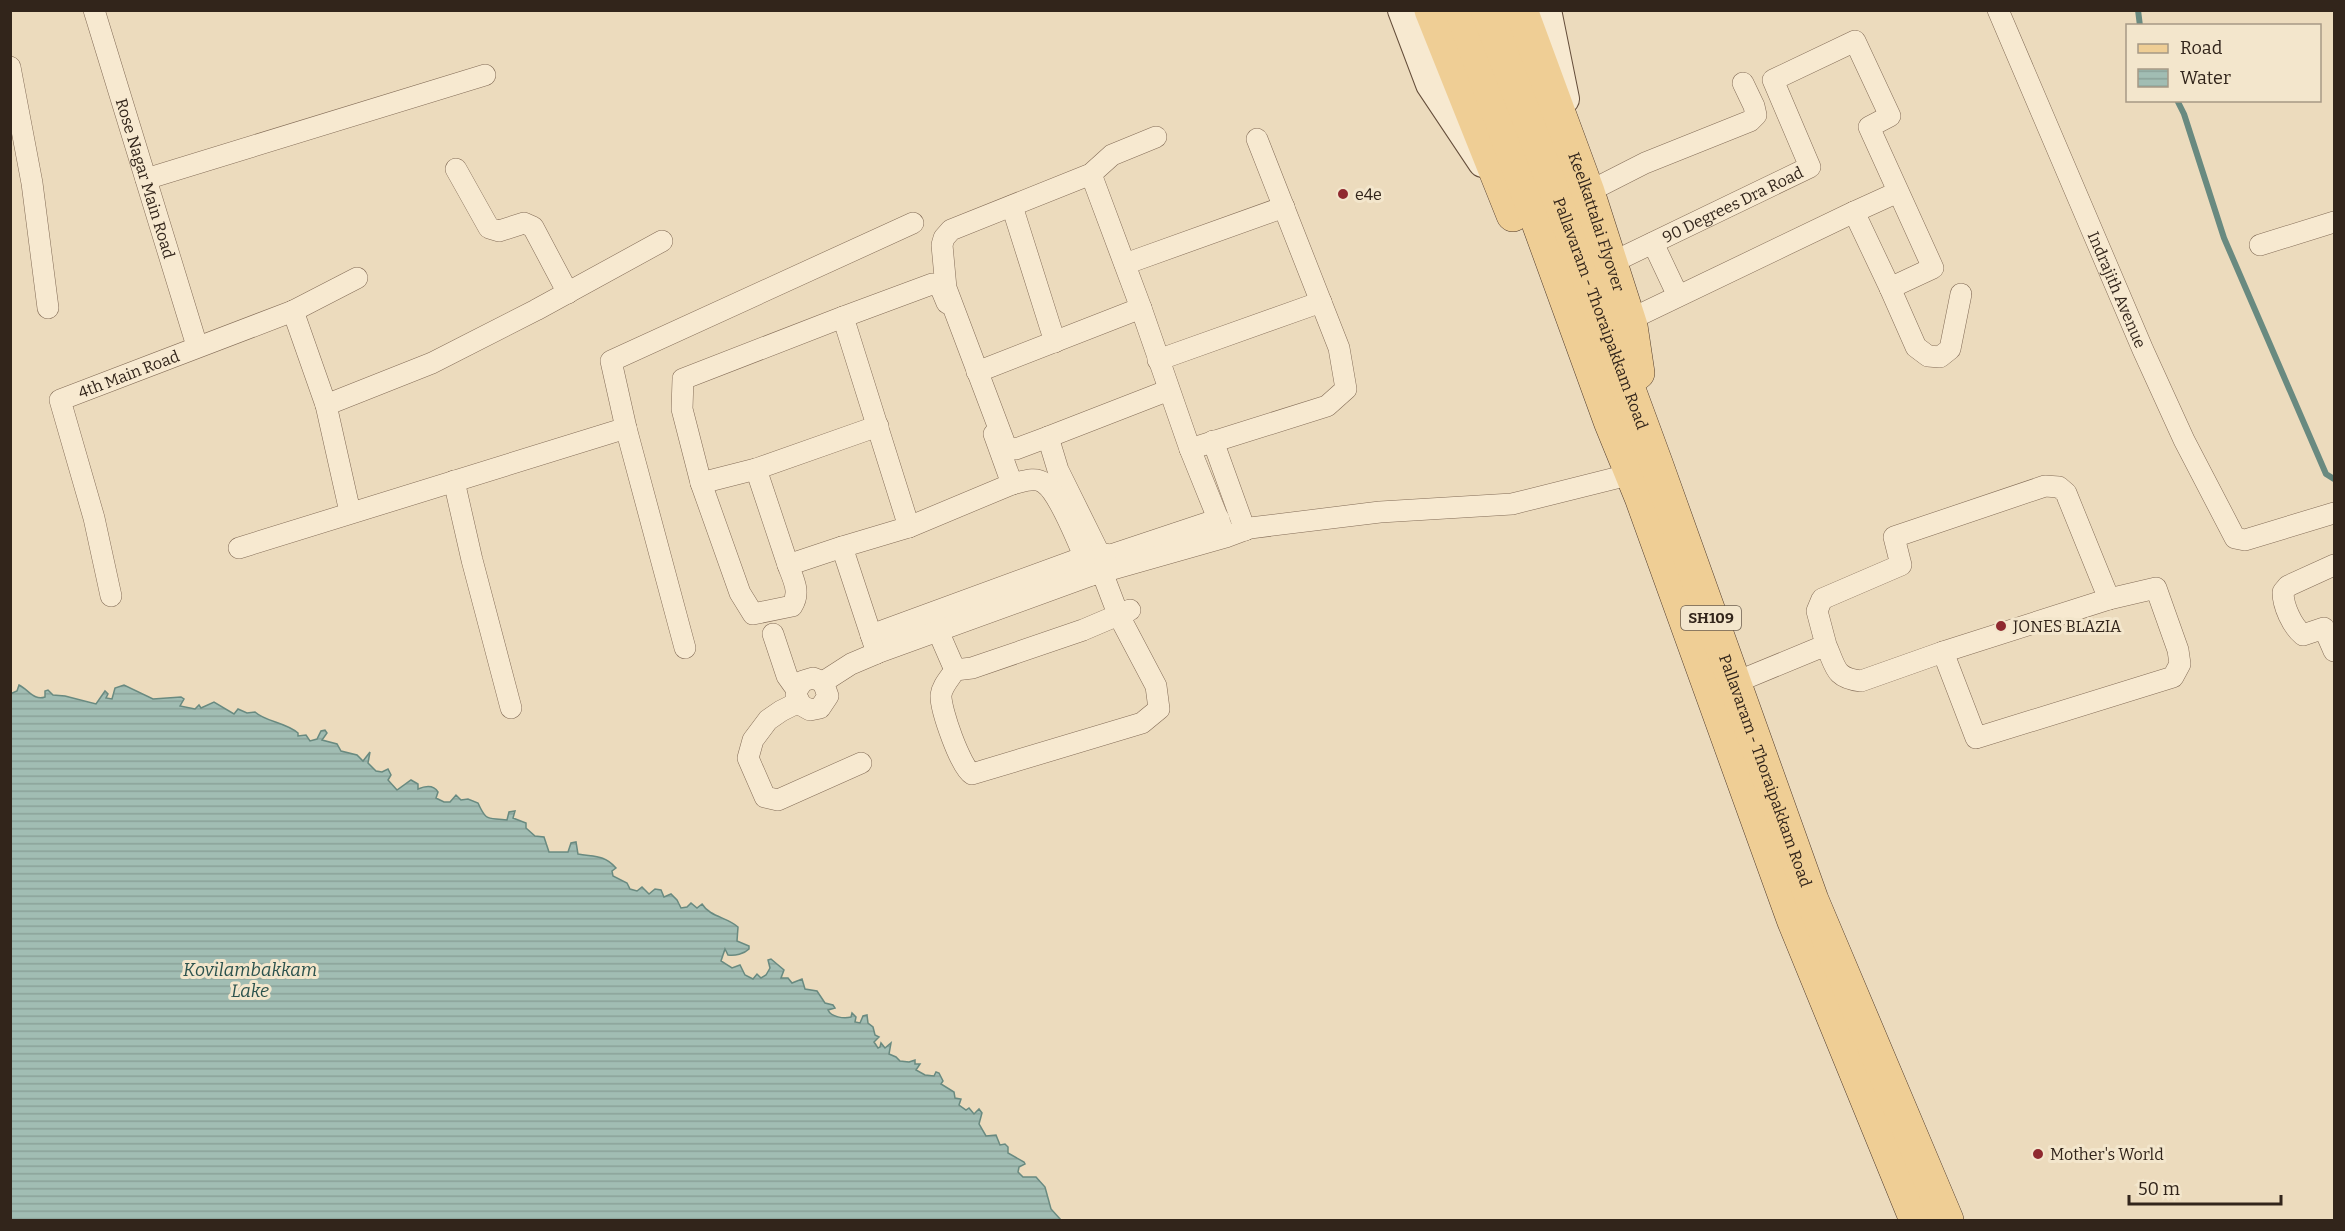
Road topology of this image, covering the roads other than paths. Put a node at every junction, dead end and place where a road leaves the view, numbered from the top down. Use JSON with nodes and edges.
{"nodes":[{"id":1,"x":94,"y":10,"type":"edge"},
{"id":2,"x":1402,"y":10,"type":"edge"},
{"id":3,"x":1431,"y":10,"type":"edge"},
{"id":4,"x":1461,"y":10,"type":"edge"},
{"id":5,"x":1487,"y":10,"type":"edge"},
{"id":6,"x":1521,"y":10,"type":"edge"},
{"id":7,"x":1546,"y":10,"type":"edge"},
{"id":8,"x":1998,"y":10,"type":"edge"},
{"id":9,"x":10,"y":67,"type":"edge"},
{"id":10,"x":485,"y":75,"type":"dead end"},
{"id":11,"x":1743,"y":83,"type":"dead end"},
{"id":12,"x":1156,"y":137,"type":"dead end"},
{"id":13,"x":1257,"y":139,"type":"dead end"},
{"id":14,"x":1574,"y":153,"type":"junction"},
{"id":15,"x":456,"y":168,"type":"dead end"},
{"id":16,"x":1091,"y":174,"type":"junction"},
{"id":17,"x":146,"y":179,"type":"junction"},
{"id":18,"x":1588,"y":192,"type":"junction"},
{"id":19,"x":1898,"y":192,"type":"junction"},
{"id":20,"x":1505,"y":195,"type":"junction"},
{"id":21,"x":1012,"y":206,"type":"junction"},
{"id":22,"x":1284,"y":207,"type":"junction"},
{"id":23,"x":1854,"y":212,"type":"junction"},
{"id":24,"x":2334,"y":222,"type":"edge"},
{"id":25,"x":913,"y":224,"type":"dead end"},
{"id":26,"x":662,"y":241,"type":"dead end"},
{"id":27,"x":1653,"y":243,"type":"junction"},
{"id":28,"x":2260,"y":244,"type":"dead end"},
{"id":29,"x":1611,"y":263,"type":"junction"},
{"id":30,"x":1125,"y":264,"type":"junction"},
{"id":31,"x":357,"y":279,"type":"dead end"},
{"id":32,"x":1890,"y":288,"type":"junction"},
{"id":33,"x":568,"y":293,"type":"junction"},
{"id":34,"x":1961,"y":294,"type":"dead end"},
{"id":35,"x":1678,"y":296,"type":"junction"},
{"id":36,"x":1321,"y":302,"type":"junction"},
{"id":37,"x":48,"y":308,"type":"dead end"},
{"id":38,"x":1142,"y":308,"type":"junction"},
{"id":39,"x":293,"y":311,"type":"junction"},
{"id":40,"x":843,"y":317,"type":"junction"},
{"id":41,"x":1629,"y":320,"type":"junction"},
{"id":42,"x":1055,"y":342,"type":"junction"},
{"id":43,"x":197,"y":346,"type":"junction"},
{"id":44,"x":1158,"y":360,"type":"junction"},
{"id":45,"x":976,"y":372,"type":"junction"},
{"id":46,"x":1169,"y":390,"type":"junction"},
{"id":47,"x":326,"y":405,"type":"junction"},
{"id":48,"x":1610,"y":421,"type":"junction"},
{"id":49,"x":878,"y":426,"type":"junction"},
{"id":50,"x":626,"y":428,"type":"junction"},
{"id":51,"x":1048,"y":437,"type":"junction"},
{"id":52,"x":1213,"y":441,"type":"junction"},
{"id":53,"x":1190,"y":449,"type":"junction"},
{"id":54,"x":1645,"y":460,"type":"junction"},
{"id":55,"x":756,"y":469,"type":"junction"},
{"id":56,"x":454,"y":481,"type":"junction"},
{"id":57,"x":701,"y":483,"type":"junction"},
{"id":58,"x":1012,"y":484,"type":"junction"},
{"id":59,"x":350,"y":512,"type":"junction"},
{"id":60,"x":2334,"y":513,"type":"edge"},
{"id":61,"x":909,"y":527,"type":"junction"},
{"id":62,"x":1230,"y":529,"type":"junction"},
{"id":63,"x":842,"y":547,"type":"junction"},
{"id":64,"x":239,"y":548,"type":"dead end"},
{"id":65,"x":788,"y":565,"type":"junction"},
{"id":66,"x":2334,"y":565,"type":"edge"},
{"id":67,"x":1093,"y":568,"type":"junction"},
{"id":68,"x":111,"y":596,"type":"dead end"},
{"id":69,"x":2109,"y":599,"type":"junction"},
{"id":70,"x":1125,"y":612,"type":"junction"},
{"id":71,"x":938,"y":632,"type":"junction"},
{"id":72,"x":773,"y":634,"type":"dead end"},
{"id":73,"x":874,"y":644,"type":"junction"},
{"id":74,"x":1826,"y":645,"type":"junction"},
{"id":75,"x":685,"y":648,"type":"dead end"},
{"id":76,"x":2334,"y":651,"type":"edge"},
{"id":77,"x":1943,"y":652,"type":"junction"},
{"id":78,"x":955,"y":670,"type":"junction"},
{"id":79,"x":1734,"y":682,"type":"junction"},
{"id":80,"x":798,"y":696,"type":"junction"},
{"id":81,"x":511,"y":708,"type":"dead end"},
{"id":82,"x":861,"y":764,"type":"dead end"},
{"id":83,"x":1916,"y":1221,"type":"edge"},
{"id":84,"x":1947,"y":1221,"type":"edge"}],
"edges":[{"from":1,"to":17,"type":"street","name":"Rose Nagar Main Road"},
{"from":2,"to":20,"type":"street"},
{"from":3,"to":20,"type":"main road"},
{"from":4,"to":48,"type":"main road","name":"Pallavaram - Thoraipakkam Road","number":"SH109"},
{"from":5,"to":54,"type":"main road","name":"Pallavaram - Thoraipakkam Road","number":"SH109"},
{"from":6,"to":14,"type":"main road","name":"Keelkattalai Flyover"},
{"from":7,"to":14,"type":"street"},
{"from":8,"to":60,"type":"street","name":"Indrajith Avenue"},
{"from":9,"to":37,"type":"street"},
{"from":10,"to":17,"type":"street"},
{"from":11,"to":18,"type":"street"},
{"from":12,"to":16,"type":"street"},
{"from":13,"to":22,"type":"street"},
{"from":14,"to":18,"type":"main road","name":"Keelkattalai Flyover"},
{"from":15,"to":33,"type":"street"},
{"from":16,"to":21,"type":"street"},
{"from":16,"to":30,"type":"street"},
{"from":17,"to":43,"type":"street","name":"Rose Nagar Main Road"},
{"from":18,"to":29,"type":"main road","name":"Keelkattalai Flyover"},
{"from":19,"to":23,"type":"street"},
{"from":19,"to":27,"type":"street","name":"90 Degrees Dra Road"},
{"from":19,"to":32,"type":"street","name":"90 Degrees Dra Road"},
{"from":20,"to":48,"type":"main road"},
{"from":21,"to":42,"type":"street"},
{"from":21,"to":45,"type":"street"},
{"from":22,"to":30,"type":"street"},
{"from":22,"to":36,"type":"street"},
{"from":23,"to":32,"type":"street"},
{"from":23,"to":35,"type":"street"},
{"from":24,"to":28,"type":"street"},
{"from":25,"to":50,"type":"street"},
{"from":26,"to":33,"type":"street"},
{"from":27,"to":29,"type":"street","name":"90 Degrees Dra Road"},
{"from":27,"to":35,"type":"street","name":"90 Degrees Dra Road"},
{"from":29,"to":41,"type":"main road","name":"Keelkattalai Flyover"},
{"from":30,"to":38,"type":"street"},
{"from":31,"to":39,"type":"street","name":"4th Main Road"},
{"from":32,"to":34,"type":"street"},
{"from":33,"to":47,"type":"street"},
{"from":35,"to":41,"type":"street"},
{"from":36,"to":44,"type":"street"},
{"from":36,"to":52,"type":"street"},
{"from":38,"to":42,"type":"street"},
{"from":38,"to":44,"type":"street"},
{"from":39,"to":43,"type":"street","name":"4th Main Road"},
{"from":39,"to":47,"type":"street"},
{"from":40,"to":49,"type":"street"},
{"from":40,"to":57,"type":"street"},
{"from":40,"to":58,"type":"street"},
{"from":41,"to":54,"type":"main road","name":"Keelkattalai Flyover"},
{"from":42,"to":45,"type":"street"},
{"from":43,"to":68,"type":"street","name":"4th Main Road"},
{"from":44,"to":46,"type":"street"},
{"from":45,"to":51,"type":"street"},
{"from":46,"to":51,"type":"street"},
{"from":46,"to":53,"type":"street"},
{"from":47,"to":59,"type":"street"},
{"from":48,"to":54,"type":"main road","name":"Pallavaram - Thoraipakkam Road","number":"SH109"},
{"from":49,"to":55,"type":"street"},
{"from":49,"to":61,"type":"street"},
{"from":50,"to":56,"type":"street"},
{"from":50,"to":75,"type":"street"},
{"from":51,"to":62,"type":"street"},
{"from":52,"to":53,"type":"street"},
{"from":52,"to":62,"type":"street"},
{"from":53,"to":62,"type":"street"},
{"from":54,"to":62,"type":"street"},
{"from":54,"to":79,"type":"main road","name":"Pallavaram - Thoraipakkam Road","number":"SH109"},
{"from":54,"to":83,"type":"main road","name":"Pallavaram - Thoraipakkam Road","number":"SH109"},
{"from":55,"to":57,"type":"street"},
{"from":55,"to":65,"type":"street"},
{"from":56,"to":59,"type":"street"},
{"from":56,"to":81,"type":"street"},
{"from":57,"to":65,"type":"street"},
{"from":58,"to":61,"type":"street"},
{"from":58,"to":67,"type":"street"},
{"from":59,"to":64,"type":"street"},
{"from":61,"to":63,"type":"street"},
{"from":62,"to":67,"type":"street"},
{"from":63,"to":65,"type":"street"},
{"from":63,"to":73,"type":"street"},
{"from":66,"to":76,"type":"street"},
{"from":67,"to":70,"type":"street"},
{"from":67,"to":71,"type":"street"},
{"from":67,"to":73,"type":"street"},
{"from":69,"to":74,"type":"street"},
{"from":69,"to":77,"type":"street"},
{"from":69,"to":77,"type":"street"},
{"from":70,"to":78,"type":"street"},
{"from":70,"to":78,"type":"street"},
{"from":71,"to":73,"type":"street"},
{"from":71,"to":78,"type":"street"},
{"from":72,"to":80,"type":"street"},
{"from":73,"to":80,"type":"street"},
{"from":74,"to":77,"type":"street"},
{"from":74,"to":79,"type":"street"},
{"from":79,"to":84,"type":"main road","name":"Pallavaram - Thoraipakkam Road","number":"SH109"},
{"from":80,"to":82,"type":"street"}]}
